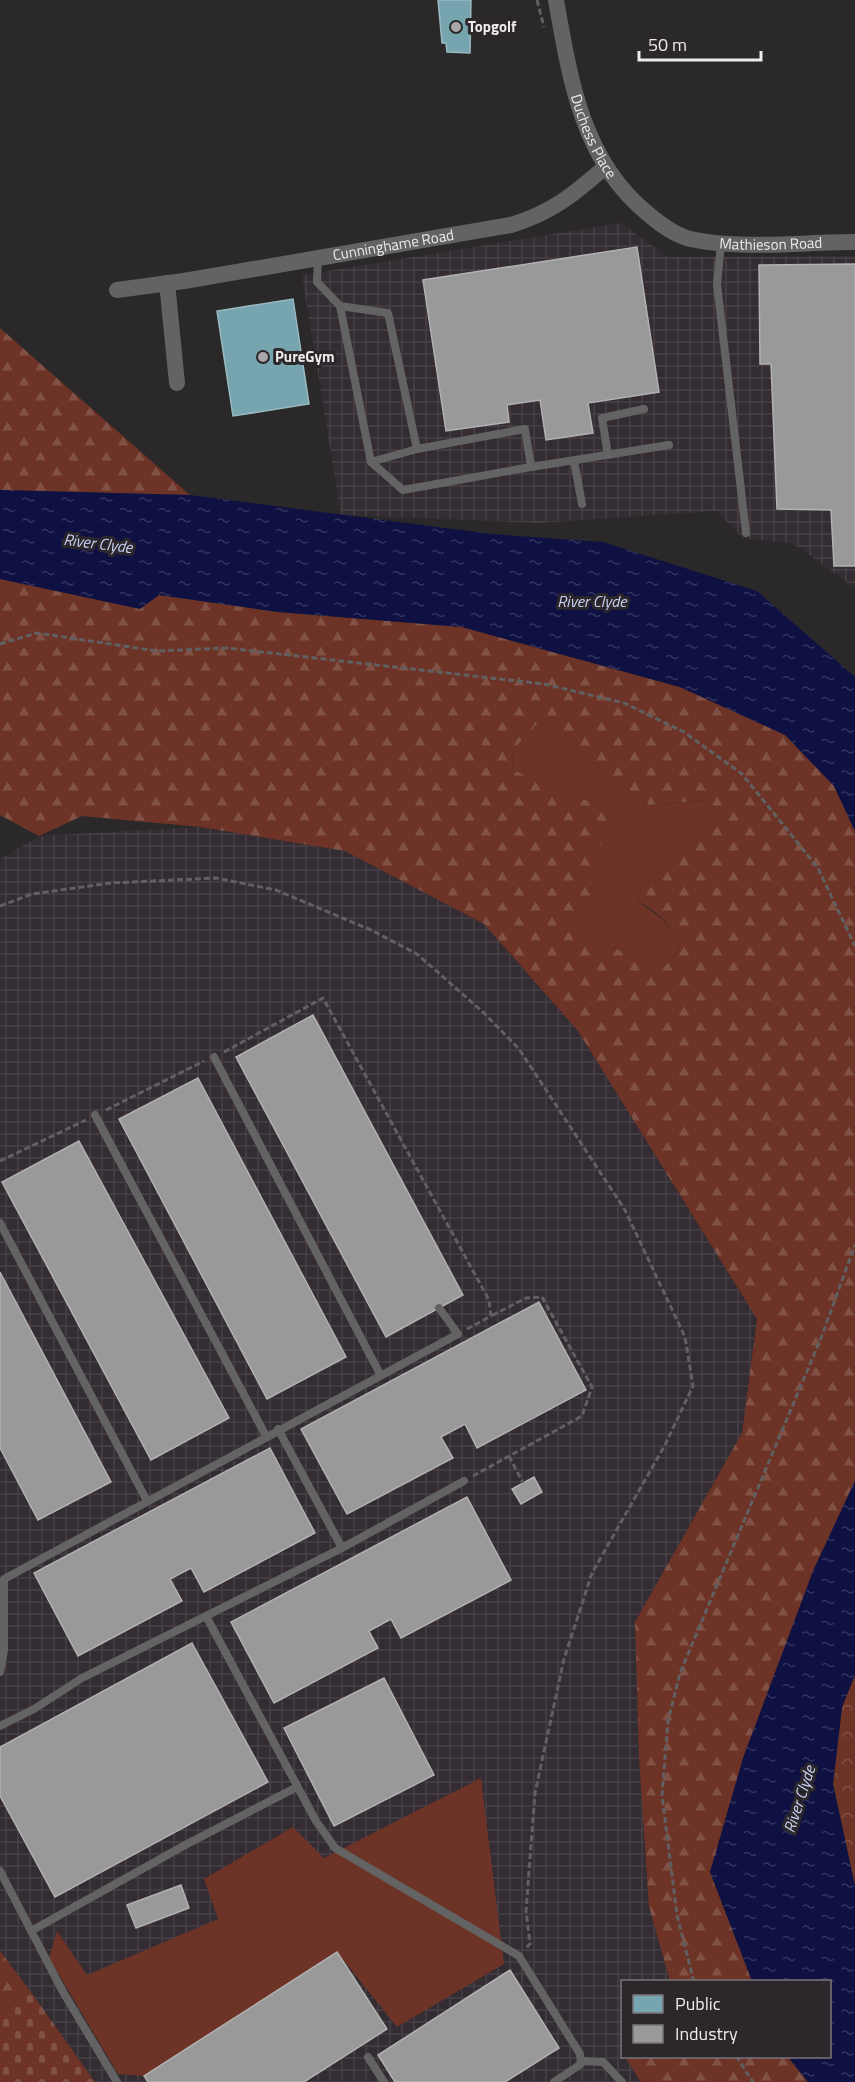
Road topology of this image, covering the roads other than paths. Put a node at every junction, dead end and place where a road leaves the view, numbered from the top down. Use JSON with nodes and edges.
{"nodes":[{"id":1,"x":556,"y":0,"type":"edge"},
{"id":2,"x":604,"y":168,"type":"junction"},
{"id":3,"x":687,"y":238,"type":"joint"},
{"id":4,"x":855,"y":242,"type":"edge"},
{"id":5,"x":721,"y":244,"type":"junction"},
{"id":6,"x":318,"y":258,"type":"junction"},
{"id":7,"x":167,"y":283,"type":"junction"},
{"id":8,"x":117,"y":290,"type":"dead end"},
{"id":9,"x":340,"y":306,"type":"junction"},
{"id":10,"x":177,"y":383,"type":"dead end"},
{"id":11,"x":644,"y":409,"type":"dead end"},
{"id":12,"x":669,"y":445,"type":"dead end"},
{"id":13,"x":417,"y":449,"type":"junction"},
{"id":14,"x":608,"y":455,"type":"junction"},
{"id":15,"x":574,"y":460,"type":"junction"},
{"id":16,"x":371,"y":462,"type":"junction"},
{"id":17,"x":531,"y":467,"type":"junction"},
{"id":18,"x":582,"y":504,"type":"dead end"},
{"id":19,"x":746,"y":533,"type":"dead end"},
{"id":20,"x":214,"y":1057,"type":"road end"},
{"id":21,"x":95,"y":1116,"type":"road end"},
{"id":22,"x":0,"y":1223,"type":"edge"},
{"id":23,"x":439,"y":1308,"type":"dead end"},
{"id":24,"x":380,"y":1374,"type":"junction"},
{"id":25,"x":278,"y":1430,"type":"junction"},
{"id":26,"x":266,"y":1436,"type":"junction"},
{"id":27,"x":464,"y":1481,"type":"road end"},
{"id":28,"x":147,"y":1501,"type":"junction"},
{"id":29,"x":342,"y":1548,"type":"junction"},
{"id":30,"x":206,"y":1616,"type":"junction"},
{"id":31,"x":0,"y":1672,"type":"edge"},
{"id":32,"x":0,"y":1726,"type":"edge"},
{"id":33,"x":297,"y":1786,"type":"junction"},
{"id":34,"x":0,"y":1871,"type":"edge"},
{"id":35,"x":31,"y":1931,"type":"junction"},
{"id":36,"x":369,"y":2057,"type":"dead end"},
{"id":37,"x":581,"y":2061,"type":"junction"},
{"id":38,"x":117,"y":2082,"type":"edge"},
{"id":39,"x":384,"y":2082,"type":"edge"},
{"id":40,"x":554,"y":2082,"type":"edge"},
{"id":41,"x":622,"y":2082,"type":"edge"}],
"edges":[{"from":1,"to":2,"type":"street","name":"Duchess Place"},
{"from":2,"to":3,"type":"street","name":"Duchess Place"},
{"from":2,"to":6,"type":"street","name":"Cunninghame Road"},
{"from":3,"to":5,"type":"street","name":"Mathieson Road"},
{"from":4,"to":5,"type":"street","name":"Mathieson Road"},
{"from":5,"to":19,"type":"lane"},
{"from":6,"to":7,"type":"street","name":"Cunninghame Road"},
{"from":6,"to":9,"type":"lane"},
{"from":7,"to":8,"type":"street","name":"Cunninghame Road"},
{"from":7,"to":10,"type":"street"},
{"from":9,"to":13,"type":"lane"},
{"from":9,"to":16,"type":"lane"},
{"from":11,"to":14,"type":"lane"},
{"from":12,"to":14,"type":"lane"},
{"from":13,"to":16,"type":"lane"},
{"from":13,"to":17,"type":"lane"},
{"from":14,"to":15,"type":"lane"},
{"from":15,"to":17,"type":"lane"},
{"from":15,"to":18,"type":"lane"},
{"from":16,"to":17,"type":"lane"},
{"from":20,"to":24,"type":"lane"},
{"from":21,"to":26,"type":"lane"},
{"from":22,"to":28,"type":"lane"},
{"from":23,"to":24,"type":"lane"},
{"from":24,"to":25,"type":"lane"},
{"from":25,"to":26,"type":"lane"},
{"from":25,"to":29,"type":"lane"},
{"from":26,"to":28,"type":"lane"},
{"from":27,"to":29,"type":"lane"},
{"from":28,"to":31,"type":"lane"},
{"from":29,"to":30,"type":"lane"},
{"from":30,"to":32,"type":"lane"},
{"from":30,"to":33,"type":"lane"},
{"from":33,"to":35,"type":"lane"},
{"from":33,"to":37,"type":"lane"},
{"from":34,"to":35,"type":"lane"},
{"from":35,"to":38,"type":"lane"},
{"from":36,"to":39,"type":"lane"},
{"from":37,"to":40,"type":"lane"},
{"from":37,"to":41,"type":"lane"}]}
